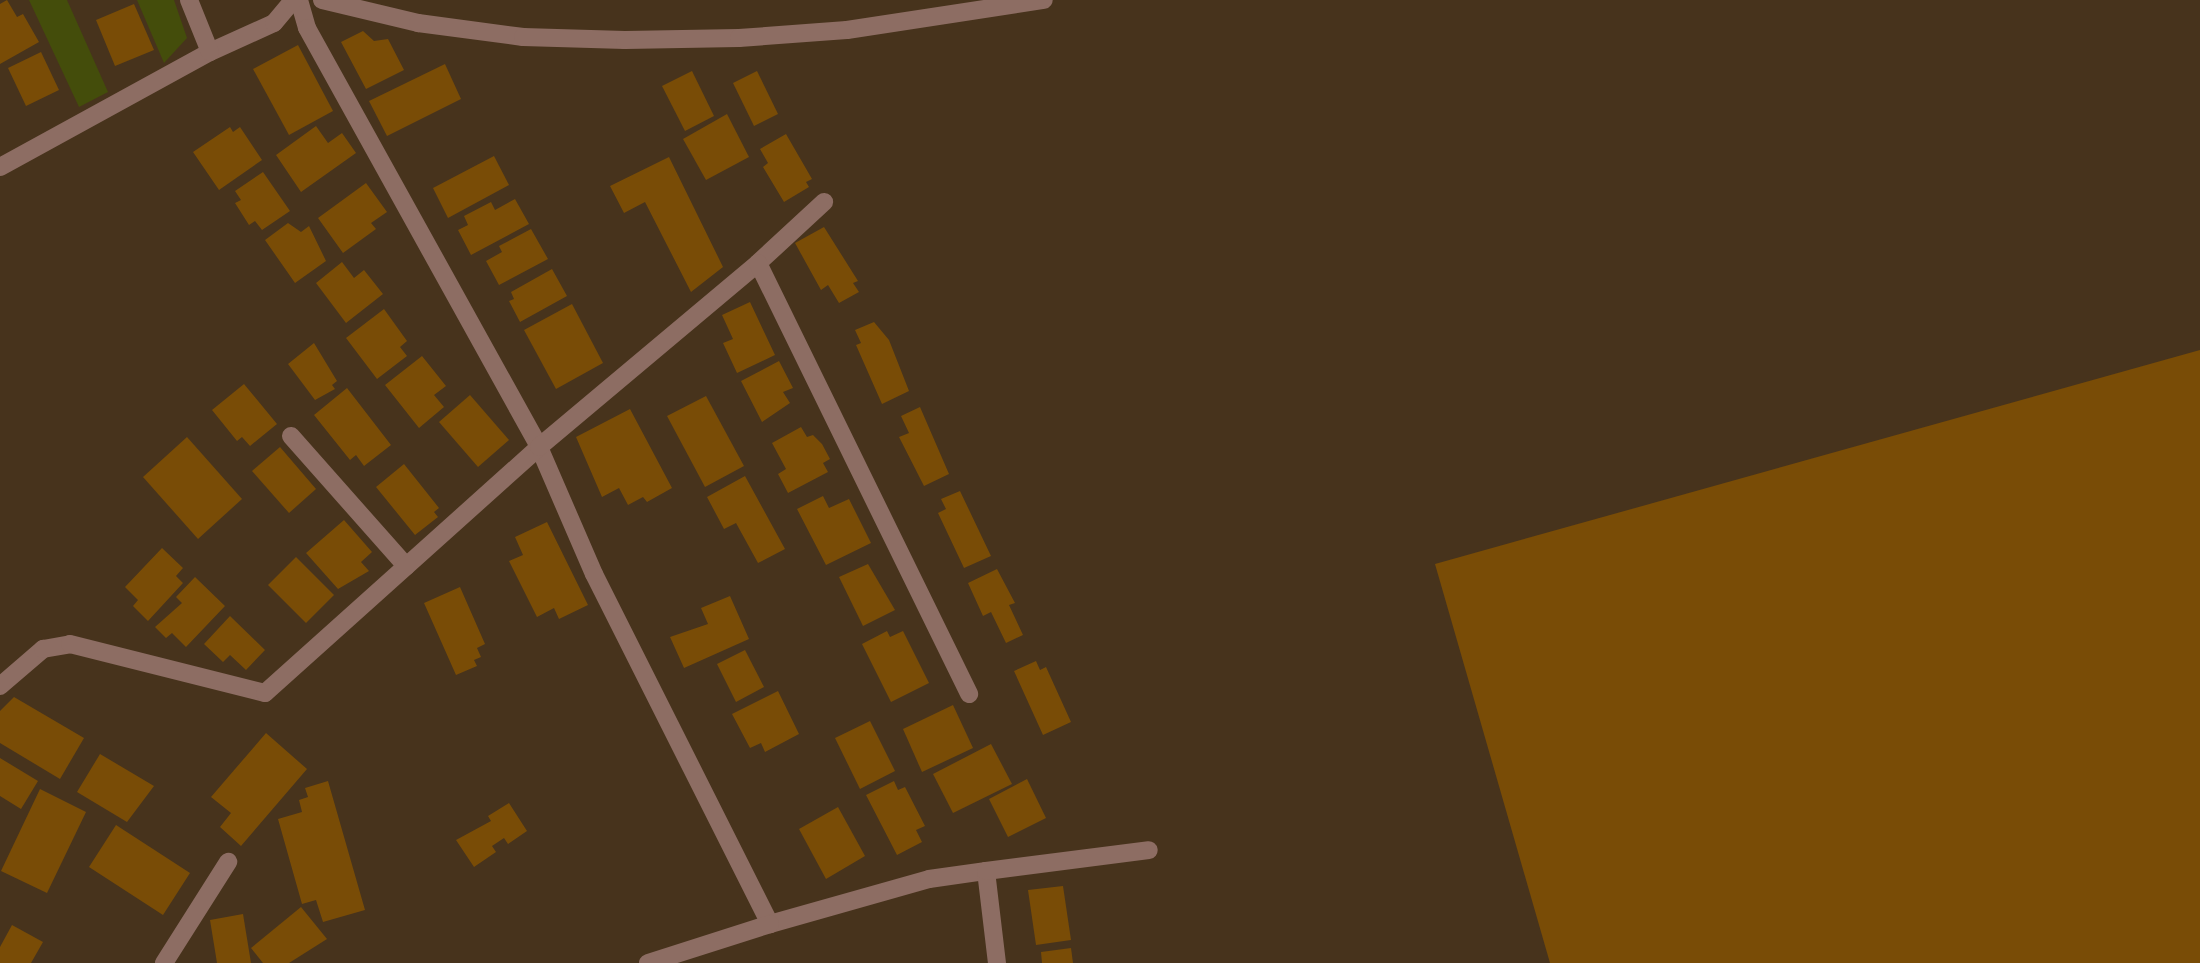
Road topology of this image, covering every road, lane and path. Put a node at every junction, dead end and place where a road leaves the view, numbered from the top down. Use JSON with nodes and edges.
{"nodes":[{"id":1,"x":189,"y":0,"type":"edge"},
{"id":2,"x":293,"y":0,"type":"edge"},
{"id":3,"x":299,"y":0,"type":"edge"},
{"id":4,"x":322,"y":0,"type":"edge"},
{"id":5,"x":1044,"y":0,"type":"edge"},
{"id":6,"x":210,"y":52,"type":"junction"},
{"id":7,"x":0,"y":167,"type":"edge"},
{"id":8,"x":824,"y":202,"type":"dead end"},
{"id":9,"x":758,"y":263,"type":"junction"},
{"id":10,"x":291,"y":436,"type":"dead end"},
{"id":11,"x":539,"y":447,"type":"junction"},
{"id":12,"x":406,"y":566,"type":"junction"},
{"id":13,"x":0,"y":686,"type":"edge"},
{"id":14,"x":968,"y":694,"type":"dead end"},
{"id":15,"x":1149,"y":850,"type":"dead end"},
{"id":16,"x":228,"y":862,"type":"dead end"},
{"id":17,"x":986,"y":871,"type":"junction"},
{"id":18,"x":770,"y":924,"type":"junction"},
{"id":19,"x":164,"y":963,"type":"edge"},
{"id":20,"x":648,"y":963,"type":"edge"},
{"id":21,"x":997,"y":963,"type":"edge"}],
"edges":[{"from":1,"to":6,"type":"street"},
{"from":2,"to":6,"type":"street"},
{"from":3,"to":11,"type":"street"},
{"from":4,"to":5,"type":"street"},
{"from":6,"to":7,"type":"street"},
{"from":8,"to":9,"type":"street"},
{"from":9,"to":11,"type":"street"},
{"from":9,"to":14,"type":"street"},
{"from":10,"to":12,"type":"street"},
{"from":11,"to":12,"type":"street"},
{"from":11,"to":18,"type":"street"},
{"from":12,"to":13,"type":"street"},
{"from":15,"to":17,"type":"street"},
{"from":16,"to":19,"type":"street"},
{"from":17,"to":18,"type":"street"},
{"from":17,"to":21,"type":"street"},
{"from":18,"to":20,"type":"street"}]}
